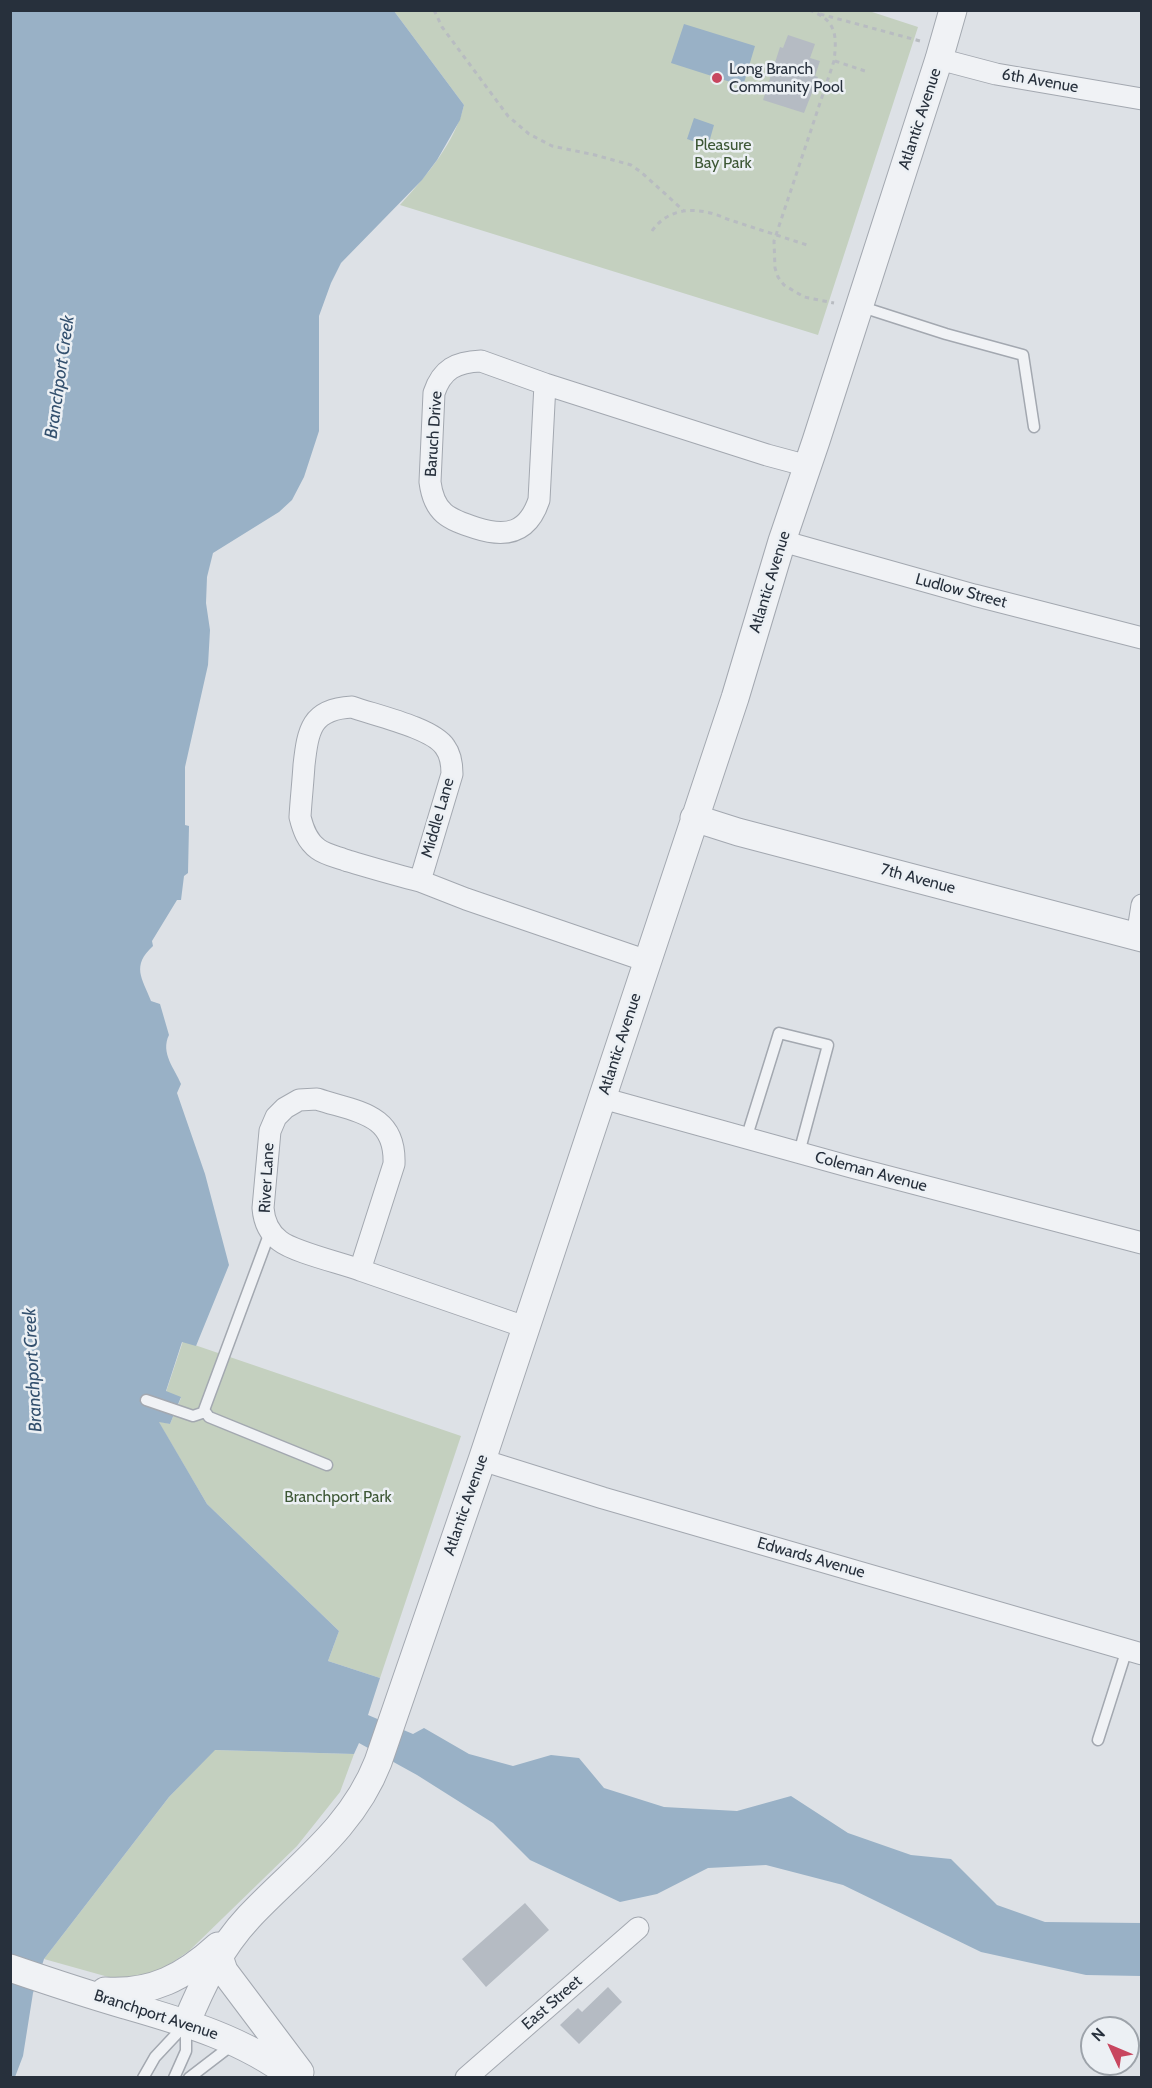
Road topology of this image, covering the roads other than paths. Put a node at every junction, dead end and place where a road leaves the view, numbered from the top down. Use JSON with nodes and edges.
{"nodes":[{"id":1,"x":953,"y":10,"type":"edge"},
{"id":2,"x":939,"y":59,"type":"junction"},
{"id":3,"x":1142,"y":99,"type":"edge"},
{"id":4,"x":846,"y":305,"type":"junction"},
{"id":5,"x":545,"y":384,"type":"junction"},
{"id":6,"x":1034,"y":427,"type":"dead end"},
{"id":7,"x":808,"y":466,"type":"junction"},
{"id":8,"x":782,"y":541,"type":"junction"},
{"id":9,"x":1142,"y":638,"type":"edge"},
{"id":10,"x":694,"y":818,"type":"junction"},
{"id":11,"x":420,"y":881,"type":"junction"},
{"id":12,"x":1142,"y":905,"type":"edge"},
{"id":13,"x":1139,"y":938,"type":"edge"},
{"id":14,"x":647,"y":961,"type":"junction"},
{"id":15,"x":602,"y":1098,"type":"junction"},
{"id":16,"x":746,"y":1139,"type":"junction"},
{"id":17,"x":799,"y":1153,"type":"junction"},
{"id":18,"x":270,"y":1232,"type":"junction"},
{"id":19,"x":1142,"y":1243,"type":"edge"},
{"id":20,"x":360,"y":1270,"type":"junction"},
{"id":21,"x":525,"y":1327,"type":"junction"},
{"id":22,"x":146,"y":1400,"type":"dead end"},
{"id":23,"x":205,"y":1413,"type":"junction"},
{"id":24,"x":482,"y":1460,"type":"junction"},
{"id":25,"x":327,"y":1465,"type":"dead end"},
{"id":26,"x":1134,"y":1651,"type":"edge"},
{"id":27,"x":1098,"y":1740,"type":"dead end"},
{"id":28,"x":250,"y":1916,"type":"junction"},
{"id":29,"x":638,"y":1928,"type":"dead end"},
{"id":30,"x":219,"y":1956,"type":"junction"},
{"id":31,"x":10,"y":1968,"type":"edge"},
{"id":32,"x":78,"y":1990,"type":"junction"},
{"id":33,"x":186,"y":2024,"type":"junction"},
{"id":34,"x":235,"y":2042,"type":"junction"},
{"id":35,"x":143,"y":2078,"type":"edge"},
{"id":36,"x":174,"y":2078,"type":"edge"},
{"id":37,"x":189,"y":2078,"type":"edge"},
{"id":38,"x":294,"y":2078,"type":"edge"},
{"id":39,"x":305,"y":2078,"type":"edge"},
{"id":40,"x":466,"y":2078,"type":"edge"}],
"edges":[{"from":1,"to":2,"type":"street","name":"Atlantic Avenue"},
{"from":2,"to":3,"type":"street","name":"6th Avenue"},
{"from":2,"to":4,"type":"street","name":"Atlantic Avenue"},
{"from":4,"to":6,"type":"lane"},
{"from":4,"to":7,"type":"street","name":"Atlantic Avenue"},
{"from":5,"to":5,"type":"street","name":"Baruch Drive"},
{"from":5,"to":7,"type":"street","name":"Baruch Drive"},
{"from":7,"to":8,"type":"street","name":"Atlantic Avenue"},
{"from":8,"to":9,"type":"street","name":"Ludlow Street"},
{"from":8,"to":10,"type":"street","name":"Atlantic Avenue"},
{"from":10,"to":13,"type":"street","name":"7th Avenue"},
{"from":10,"to":14,"type":"street","name":"Atlantic Avenue"},
{"from":11,"to":11,"type":"street","name":"Middle Lane"},
{"from":11,"to":14,"type":"street","name":"Middle Lane"},
{"from":12,"to":13,"type":"street"},
{"from":14,"to":15,"type":"street","name":"Atlantic Avenue"},
{"from":15,"to":16,"type":"street","name":"Coleman Avenue"},
{"from":15,"to":21,"type":"street","name":"Atlantic Avenue"},
{"from":16,"to":17,"type":"street","name":"Coleman Avenue"},
{"from":16,"to":17,"type":"lane"},
{"from":17,"to":19,"type":"street","name":"Coleman Avenue"},
{"from":18,"to":20,"type":"street","name":"River Lane"},
{"from":18,"to":20,"type":"street","name":"River Lane"},
{"from":18,"to":23,"type":"lane"},
{"from":20,"to":21,"type":"street","name":"River Lane"},
{"from":21,"to":24,"type":"street","name":"Atlantic Avenue"},
{"from":22,"to":23,"type":"lane"},
{"from":23,"to":25,"type":"lane"},
{"from":24,"to":26,"type":"street","name":"Edwards Avenue"},
{"from":24,"to":28,"type":"street","name":"Atlantic Avenue"},
{"from":26,"to":27,"type":"lane"},
{"from":28,"to":30,"type":"street","name":"Atlantic Avenue"},
{"from":28,"to":32,"type":"street"},
{"from":29,"to":40,"type":"street","name":"East Street"},
{"from":30,"to":33,"type":"street","name":"Atlantic Avenue"},
{"from":30,"to":39,"type":"street"},
{"from":31,"to":32,"type":"street","name":"Branchport Avenue"},
{"from":32,"to":33,"type":"street","name":"Branchport Avenue"},
{"from":33,"to":34,"type":"street","name":"Branchport Avenue"},
{"from":33,"to":35,"type":"lane","name":"Atlantic Avenue"},
{"from":33,"to":36,"type":"lane","name":"Atlantic Avenue"},
{"from":34,"to":37,"type":"lane"},
{"from":34,"to":38,"type":"street","name":"Branchport Avenue"}]}
